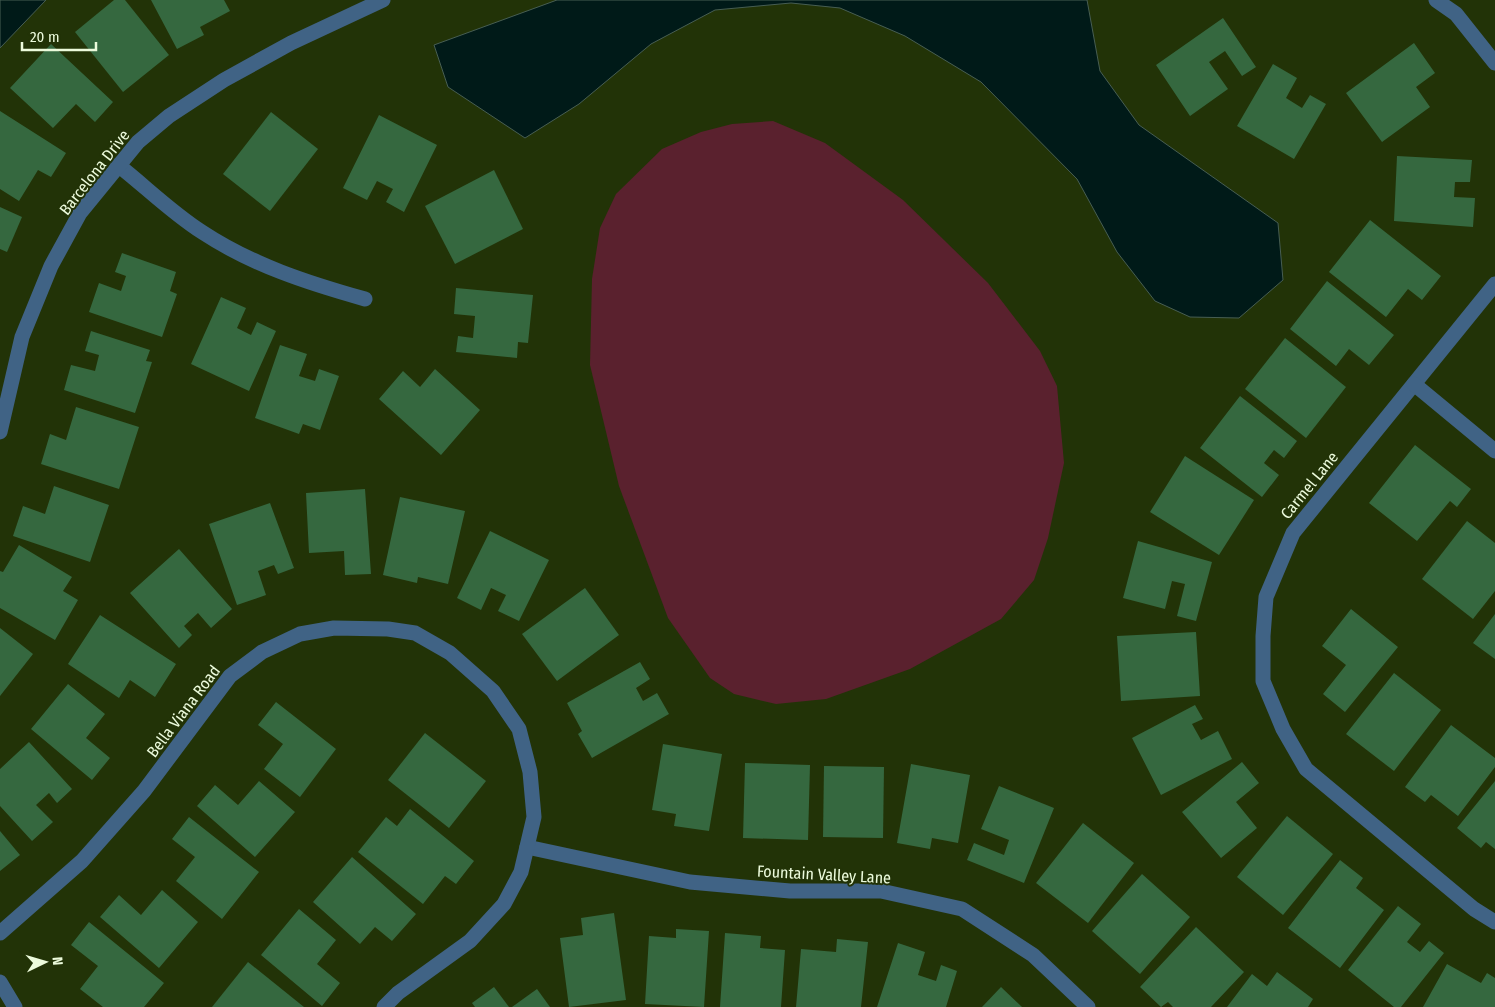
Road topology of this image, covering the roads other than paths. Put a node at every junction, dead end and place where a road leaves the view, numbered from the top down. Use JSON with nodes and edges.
{"nodes":[{"id":1,"x":383,"y":0,"type":"edge"},
{"id":2,"x":1436,"y":0,"type":"edge"},
{"id":3,"x":1495,"y":63,"type":"edge"},
{"id":4,"x":118,"y":166,"type":"junction"},
{"id":5,"x":1495,"y":284,"type":"edge"},
{"id":6,"x":365,"y":299,"type":"dead end"},
{"id":7,"x":1414,"y":384,"type":"junction"},
{"id":8,"x":0,"y":432,"type":"edge"},
{"id":9,"x":1495,"y":451,"type":"edge"},
{"id":10,"x":527,"y":847,"type":"junction"},
{"id":11,"x":1495,"y":922,"type":"edge"},
{"id":12,"x":0,"y":933,"type":"edge"},
{"id":13,"x":0,"y":982,"type":"edge"},
{"id":14,"x":15,"y":1007,"type":"edge"},
{"id":15,"x":384,"y":1007,"type":"edge"},
{"id":16,"x":1088,"y":1007,"type":"edge"}],
"edges":[{"from":1,"to":4,"type":"street","name":"Barcelona Drive"},
{"from":2,"to":3,"type":"street"},
{"from":4,"to":6,"type":"street"},
{"from":4,"to":8,"type":"street","name":"Barcelona Drive"},
{"from":5,"to":7,"type":"street","name":"Carmel Lane"},
{"from":7,"to":9,"type":"street"},
{"from":7,"to":11,"type":"street","name":"Carmel Lane"},
{"from":10,"to":12,"type":"street","name":"Bella Viana Road"},
{"from":10,"to":15,"type":"street","name":"Bella Viana Road"},
{"from":10,"to":16,"type":"street","name":"Fountain Valley Lane"},
{"from":13,"to":14,"type":"street"}]}
